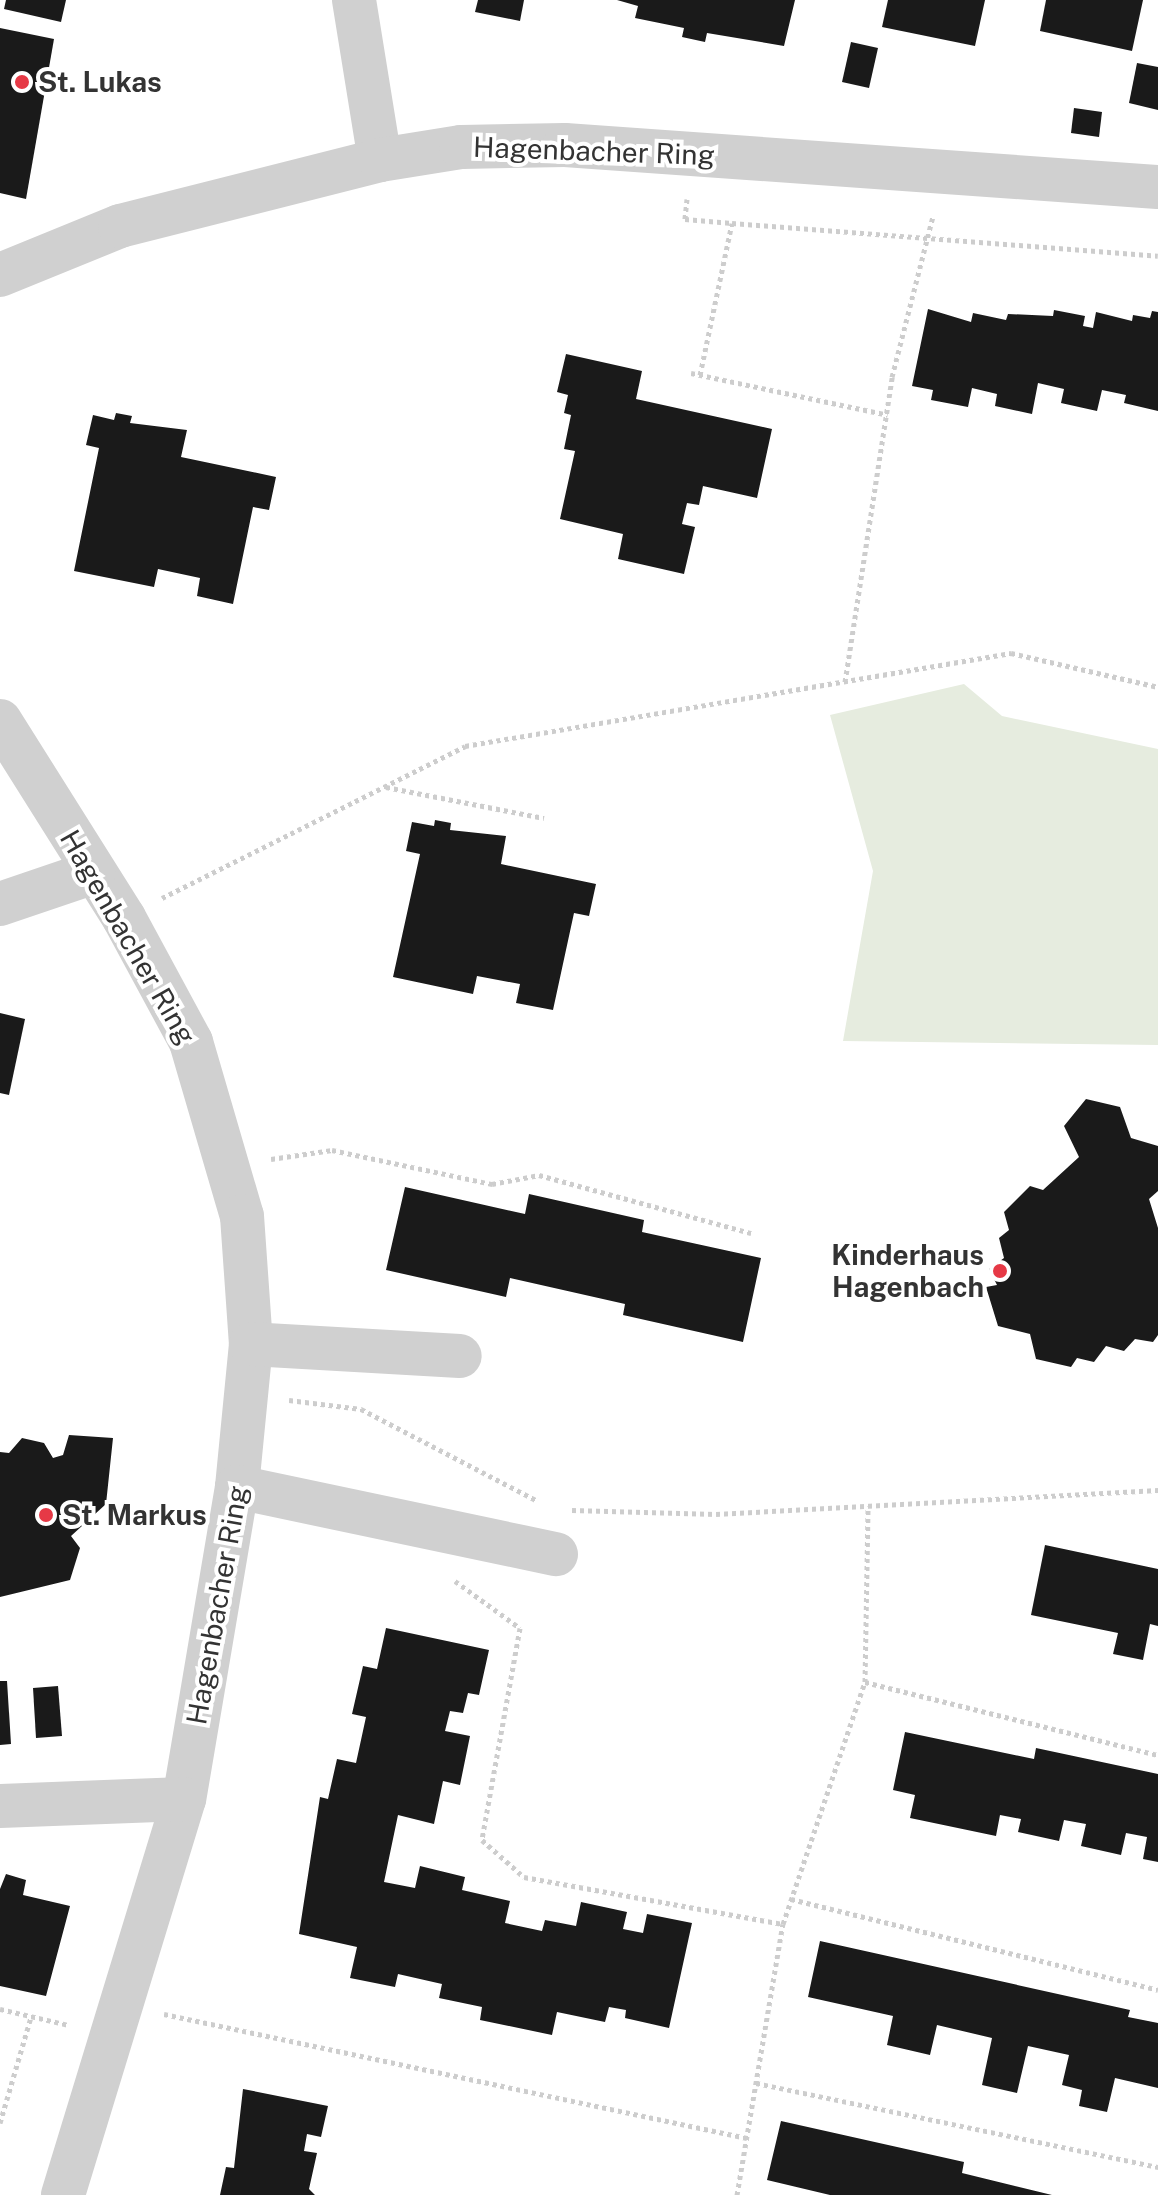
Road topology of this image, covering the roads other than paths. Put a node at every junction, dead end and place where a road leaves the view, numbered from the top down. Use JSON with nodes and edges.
{"nodes":[{"id":1,"x":354,"y":0,"type":"edge"},
{"id":2,"x":380,"y":160,"type":"junction"},
{"id":3,"x":1158,"y":187,"type":"edge"},
{"id":4,"x":0,"y":275,"type":"edge"},
{"id":5,"x":0,"y":721,"type":"edge"},
{"id":6,"x":94,"y":872,"type":"junction"},
{"id":7,"x":0,"y":904,"type":"edge"},
{"id":8,"x":251,"y":1344,"type":"junction"},
{"id":9,"x":460,"y":1356,"type":"dead end"},
{"id":10,"x":237,"y":1487,"type":"junction"},
{"id":11,"x":556,"y":1554,"type":"dead end"},
{"id":12,"x":184,"y":1799,"type":"junction"},
{"id":13,"x":0,"y":1806,"type":"edge"},
{"id":14,"x":63,"y":2195,"type":"edge"}],
"edges":[{"from":1,"to":2,"type":"street"},
{"from":2,"to":3,"type":"street","name":"Hagenbacher Ring"},
{"from":2,"to":4,"type":"street","name":"Hagenbacher Ring"},
{"from":5,"to":6,"type":"street","name":"Hagenbacher Ring"},
{"from":6,"to":7,"type":"street"},
{"from":6,"to":8,"type":"street","name":"Hagenbacher Ring"},
{"from":8,"to":9,"type":"street"},
{"from":8,"to":10,"type":"street","name":"Hagenbacher Ring"},
{"from":10,"to":11,"type":"street"},
{"from":10,"to":12,"type":"street","name":"Hagenbacher Ring"},
{"from":12,"to":13,"type":"street"},
{"from":12,"to":14,"type":"street","name":"Hagenbacher Ring"}]}
